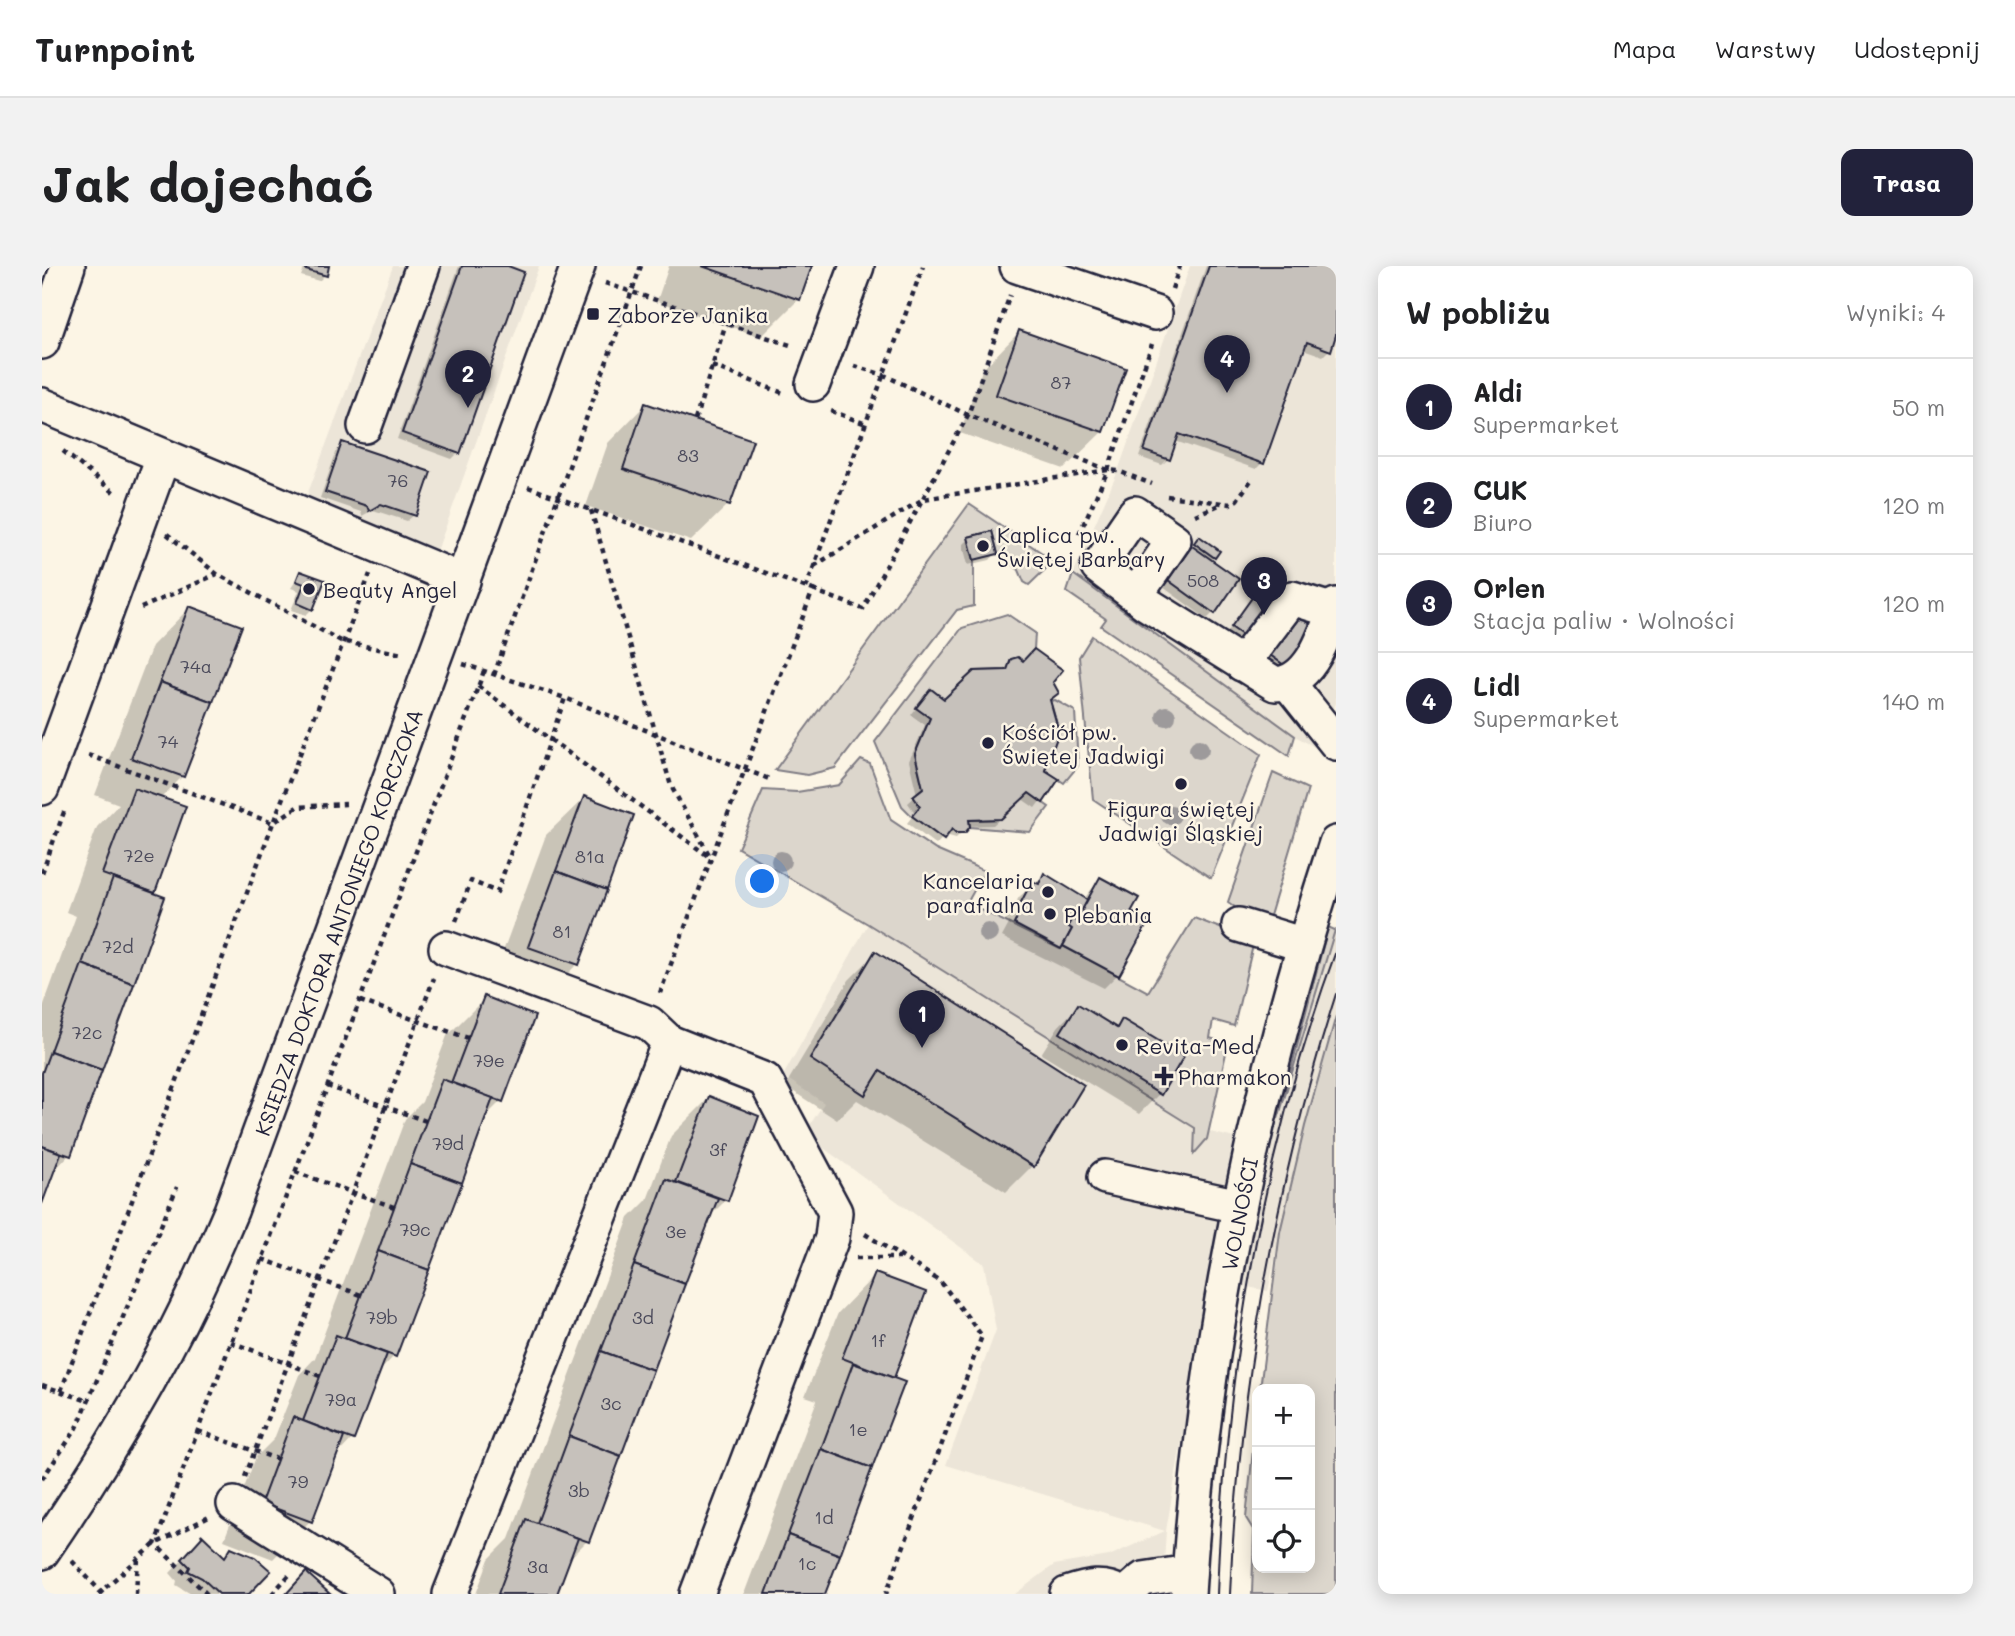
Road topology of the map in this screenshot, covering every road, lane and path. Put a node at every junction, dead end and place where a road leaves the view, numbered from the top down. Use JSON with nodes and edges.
{"nodes":[{"id":1,"x":68,"y":266,"type":"edge"},
{"id":2,"x":423,"y":266,"type":"edge"},
{"id":3,"x":578,"y":266,"type":"edge"},
{"id":4,"x":641,"y":266,"type":"edge"},
{"id":5,"x":857,"y":266,"type":"edge"},
{"id":6,"x":923,"y":266,"type":"edge"},
{"id":7,"x":1018,"y":266,"type":"edge"},
{"id":8,"x":1180,"y":266,"type":"edge"},
{"id":9,"x":1159,"y":316,"type":"junction"},
{"id":10,"x":726,"y":323,"type":"dead end"},
{"id":11,"x":42,"y":342,"type":"edge"},
{"id":12,"x":813,"y":384,"type":"dead end"},
{"id":13,"x":42,"y":405,"type":"edge"},
{"id":14,"x":695,"y":420,"type":"dead end"},
{"id":15,"x":365,"y":426,"type":"dead end"},
{"id":16,"x":52,"y":442,"type":"dead end"},
{"id":17,"x":163,"y":457,"type":"junction"},
{"id":18,"x":1108,"y":470,"type":"junction"},
{"id":19,"x":1252,"y":479,"type":"dead end"},
{"id":20,"x":519,"y":483,"type":"dead end"},
{"id":21,"x":558,"y":497,"type":"junction"},
{"id":22,"x":923,"y":499,"type":"junction"},
{"id":23,"x":591,"y":509,"type":"junction"},
{"id":24,"x":142,"y":514,"type":"junction"},
{"id":25,"x":1078,"y":536,"type":"dead end"},
{"id":26,"x":381,"y":547,"type":"junction"},
{"id":27,"x":814,"y":566,"type":"junction"},
{"id":28,"x":217,"y":574,"type":"junction"},
{"id":29,"x":463,"y":581,"type":"junction"},
{"id":30,"x":806,"y":588,"type":"junction"},
{"id":31,"x":813,"y":590,"type":"junction"},
{"id":32,"x":1136,"y":595,"type":"dead end"},
{"id":33,"x":1335,"y":608,"type":"edge"},
{"id":34,"x":138,"y":610,"type":"dead end"},
{"id":35,"x":341,"y":641,"type":"junction"},
{"id":36,"x":413,"y":656,"type":"dead end"},
{"id":37,"x":463,"y":663,"type":"dead end"},
{"id":38,"x":1242,"y":664,"type":"junction"},
{"id":39,"x":484,"y":671,"type":"junction"},
{"id":40,"x":494,"y":675,"type":"junction"},
{"id":41,"x":1289,"y":684,"type":"junction"},
{"id":42,"x":478,"y":686,"type":"junction"},
{"id":43,"x":565,"y":698,"type":"junction"},
{"id":44,"x":656,"y":734,"type":"junction"},
{"id":45,"x":551,"y":740,"type":"junction"},
{"id":46,"x":1336,"y":743,"type":"edge"},
{"id":47,"x":79,"y":751,"type":"junction"},
{"id":48,"x":744,"y":768,"type":"junction"},
{"id":49,"x":769,"y":779,"type":"dead end"},
{"id":50,"x":55,"y":795,"type":"edge"},
{"id":51,"x":348,"y":804,"type":"dead end"},
{"id":52,"x":273,"y":823,"type":"junction"},
{"id":53,"x":1336,"y":843,"type":"edge"},
{"id":54,"x":711,"y":858,"type":"junction"},
{"id":55,"x":42,"y":873,"type":"edge"},
{"id":56,"x":1239,"y":925,"type":"dead end"},
{"id":57,"x":1304,"y":945,"type":"junction"},
{"id":58,"x":446,"y":948,"type":"junction"},
{"id":59,"x":360,"y":1000,"type":"junction"},
{"id":60,"x":418,"y":1021,"type":"junction"},
{"id":61,"x":659,"y":1033,"type":"junction"},
{"id":62,"x":468,"y":1038,"type":"dead end"},
{"id":63,"x":327,"y":1086,"type":"junction"},
{"id":64,"x":385,"y":1107,"type":"junction"},
{"id":65,"x":426,"y":1121,"type":"dead end"},
{"id":66,"x":295,"y":1172,"type":"junction"},
{"id":67,"x":1105,"y":1177,"type":"dead end"},
{"id":68,"x":177,"y":1187,"type":"dead end"},
{"id":69,"x":353,"y":1192,"type":"junction"},
{"id":70,"x":1239,"y":1206,"type":"junction"},
{"id":71,"x":394,"y":1207,"type":"dead end"},
{"id":72,"x":855,"y":1228,"type":"dead end"},
{"id":73,"x":845,"y":1258,"type":"dead end"},
{"id":74,"x":903,"y":1258,"type":"junction"},
{"id":75,"x":262,"y":1259,"type":"junction"},
{"id":76,"x":319,"y":1280,"type":"junction"},
{"id":77,"x":361,"y":1295,"type":"dead end"},
{"id":78,"x":231,"y":1342,"type":"junction"},
{"id":79,"x":287,"y":1364,"type":"junction"},
{"id":80,"x":320,"y":1376,"type":"dead end"},
{"id":81,"x":42,"y":1385,"type":"edge"},
{"id":82,"x":61,"y":1391,"type":"junction"},
{"id":83,"x":88,"y":1401,"type":"junction"},
{"id":84,"x":198,"y":1431,"type":"junction"},
{"id":85,"x":254,"y":1451,"type":"junction"},
{"id":86,"x":278,"y":1459,"type":"dead end"},
{"id":87,"x":42,"y":1479,"type":"edge"},
{"id":88,"x":234,"y":1504,"type":"junction"},
{"id":89,"x":155,"y":1544,"type":"junction"},
{"id":90,"x":53,"y":1552,"type":"edge"},
{"id":91,"x":138,"y":1558,"type":"junction"},
{"id":92,"x":1189,"y":1583,"type":"edge"},
{"id":93,"x":101,"y":1593,"type":"edge"},
{"id":94,"x":136,"y":1594,"type":"edge"},
{"id":95,"x":207,"y":1594,"type":"edge"},
{"id":96,"x":378,"y":1594,"type":"edge"},
{"id":97,"x":450,"y":1594,"type":"edge"},
{"id":98,"x":698,"y":1594,"type":"edge"},
{"id":99,"x":887,"y":1594,"type":"edge"},
{"id":100,"x":1068,"y":1594,"type":"edge"},
{"id":101,"x":1124,"y":1594,"type":"edge"}],
"edges":[{"from":1,"to":11,"type":"street"},
{"from":2,"to":15,"type":"street"},
{"from":3,"to":29,"type":"street","name":"KSIĘDZA DOKTORA ANTONIEGO KORCZOKA"},
{"from":4,"to":21,"type":"path"},
{"from":5,"to":12,"type":"street"},
{"from":6,"to":27,"type":"path"},
{"from":7,"to":9,"type":"street"},
{"from":7,"to":22,"type":"path"},
{"from":8,"to":9,"type":"path"},
{"from":9,"to":18,"type":"path"},
{"from":10,"to":14,"type":"path"},
{"from":13,"to":17,"type":"street"},
{"from":16,"to":24,"type":"path"},
{"from":17,"to":24,"type":"street"},
{"from":17,"to":26,"type":"street"},
{"from":18,"to":19,"type":"path"},
{"from":18,"to":22,"type":"path"},
{"from":18,"to":25,"type":"path"},
{"from":20,"to":21,"type":"path"},
{"from":21,"to":23,"type":"path"},
{"from":21,"to":40,"type":"path"},
{"from":22,"to":27,"type":"path"},
{"from":22,"to":31,"type":"path"},
{"from":23,"to":30,"type":"path"},
{"from":23,"to":44,"type":"path"},
{"from":24,"to":28,"type":"path"},
{"from":24,"to":47,"type":"street"},
{"from":26,"to":29,"type":"street"},
{"from":26,"to":35,"type":"path"},
{"from":27,"to":30,"type":"path"},
{"from":28,"to":34,"type":"path"},
{"from":28,"to":35,"type":"path"},
{"from":29,"to":90,"type":"street","name":"KSIĘDZA DOKTORA ANTONIEGO KORCZOKA"},
{"from":30,"to":31,"type":"path"},
{"from":31,"to":48,"type":"path"},
{"from":32,"to":38,"type":"street"},
{"from":33,"to":38,"type":"street"},
{"from":33,"to":41,"type":"street"},
{"from":35,"to":36,"type":"path"},
{"from":35,"to":52,"type":"path"},
{"from":37,"to":39,"type":"path"},
{"from":38,"to":41,"type":"street"},
{"from":39,"to":40,"type":"path"},
{"from":39,"to":42,"type":"path"},
{"from":40,"to":43,"type":"path"},
{"from":41,"to":46,"type":"street"},
{"from":42,"to":45,"type":"path"},
{"from":42,"to":59,"type":"path"},
{"from":43,"to":44,"type":"path"},
{"from":43,"to":45,"type":"path"},
{"from":44,"to":48,"type":"path"},
{"from":44,"to":54,"type":"path"},
{"from":45,"to":54,"type":"path"},
{"from":45,"to":58,"type":"path"},
{"from":47,"to":50,"type":"street"},
{"from":47,"to":52,"type":"path"},
{"from":48,"to":49,"type":"path"},
{"from":48,"to":54,"type":"path"},
{"from":50,"to":55,"type":"path"},
{"from":51,"to":52,"type":"path"},
{"from":52,"to":82,"type":"path"},
{"from":53,"to":57,"type":"street","name":"WOLNOŚCI"},
{"from":54,"to":61,"type":"path"},
{"from":56,"to":57,"type":"street"},
{"from":57,"to":70,"type":"street","name":"WOLNOŚCI"},
{"from":58,"to":60,"type":"path"},
{"from":58,"to":61,"type":"street"},
{"from":59,"to":60,"type":"path"},
{"from":59,"to":63,"type":"path"},
{"from":60,"to":62,"type":"path"},
{"from":60,"to":64,"type":"path"},
{"from":61,"to":97,"type":"street"},
{"from":61,"to":98,"type":"street"},
{"from":63,"to":64,"type":"path"},
{"from":63,"to":66,"type":"path"},
{"from":64,"to":65,"type":"path"},
{"from":64,"to":69,"type":"path"},
{"from":66,"to":69,"type":"path"},
{"from":66,"to":75,"type":"path"},
{"from":67,"to":70,"type":"street"},
{"from":68,"to":83,"type":"path"},
{"from":69,"to":71,"type":"path"},
{"from":69,"to":76,"type":"path"},
{"from":70,"to":92,"type":"street","name":"WOLNOŚCI"},
{"from":72,"to":74,"type":"path"},
{"from":73,"to":74,"type":"path"},
{"from":74,"to":99,"type":"path"},
{"from":75,"to":76,"type":"path"},
{"from":75,"to":78,"type":"path"},
{"from":76,"to":77,"type":"path"},
{"from":76,"to":79,"type":"path"},
{"from":78,"to":79,"type":"path"},
{"from":78,"to":84,"type":"path"},
{"from":79,"to":80,"type":"path"},
{"from":79,"to":85,"type":"path"},
{"from":81,"to":82,"type":"path"},
{"from":82,"to":83,"type":"path"},
{"from":83,"to":87,"type":"path"},
{"from":84,"to":85,"type":"path"},
{"from":84,"to":89,"type":"path"},
{"from":85,"to":86,"type":"path"},
{"from":85,"to":88,"type":"path"},
{"from":88,"to":89,"type":"path"},
{"from":88,"to":96,"type":"street"},
{"from":89,"to":91,"type":"path"},
{"from":89,"to":95,"type":"path"},
{"from":90,"to":93,"type":"path"},
{"from":91,"to":93,"type":"path"},
{"from":91,"to":94,"type":"path"},
{"from":92,"to":101,"type":"street"},
{"from":100,"to":101,"type":"street"}]}
